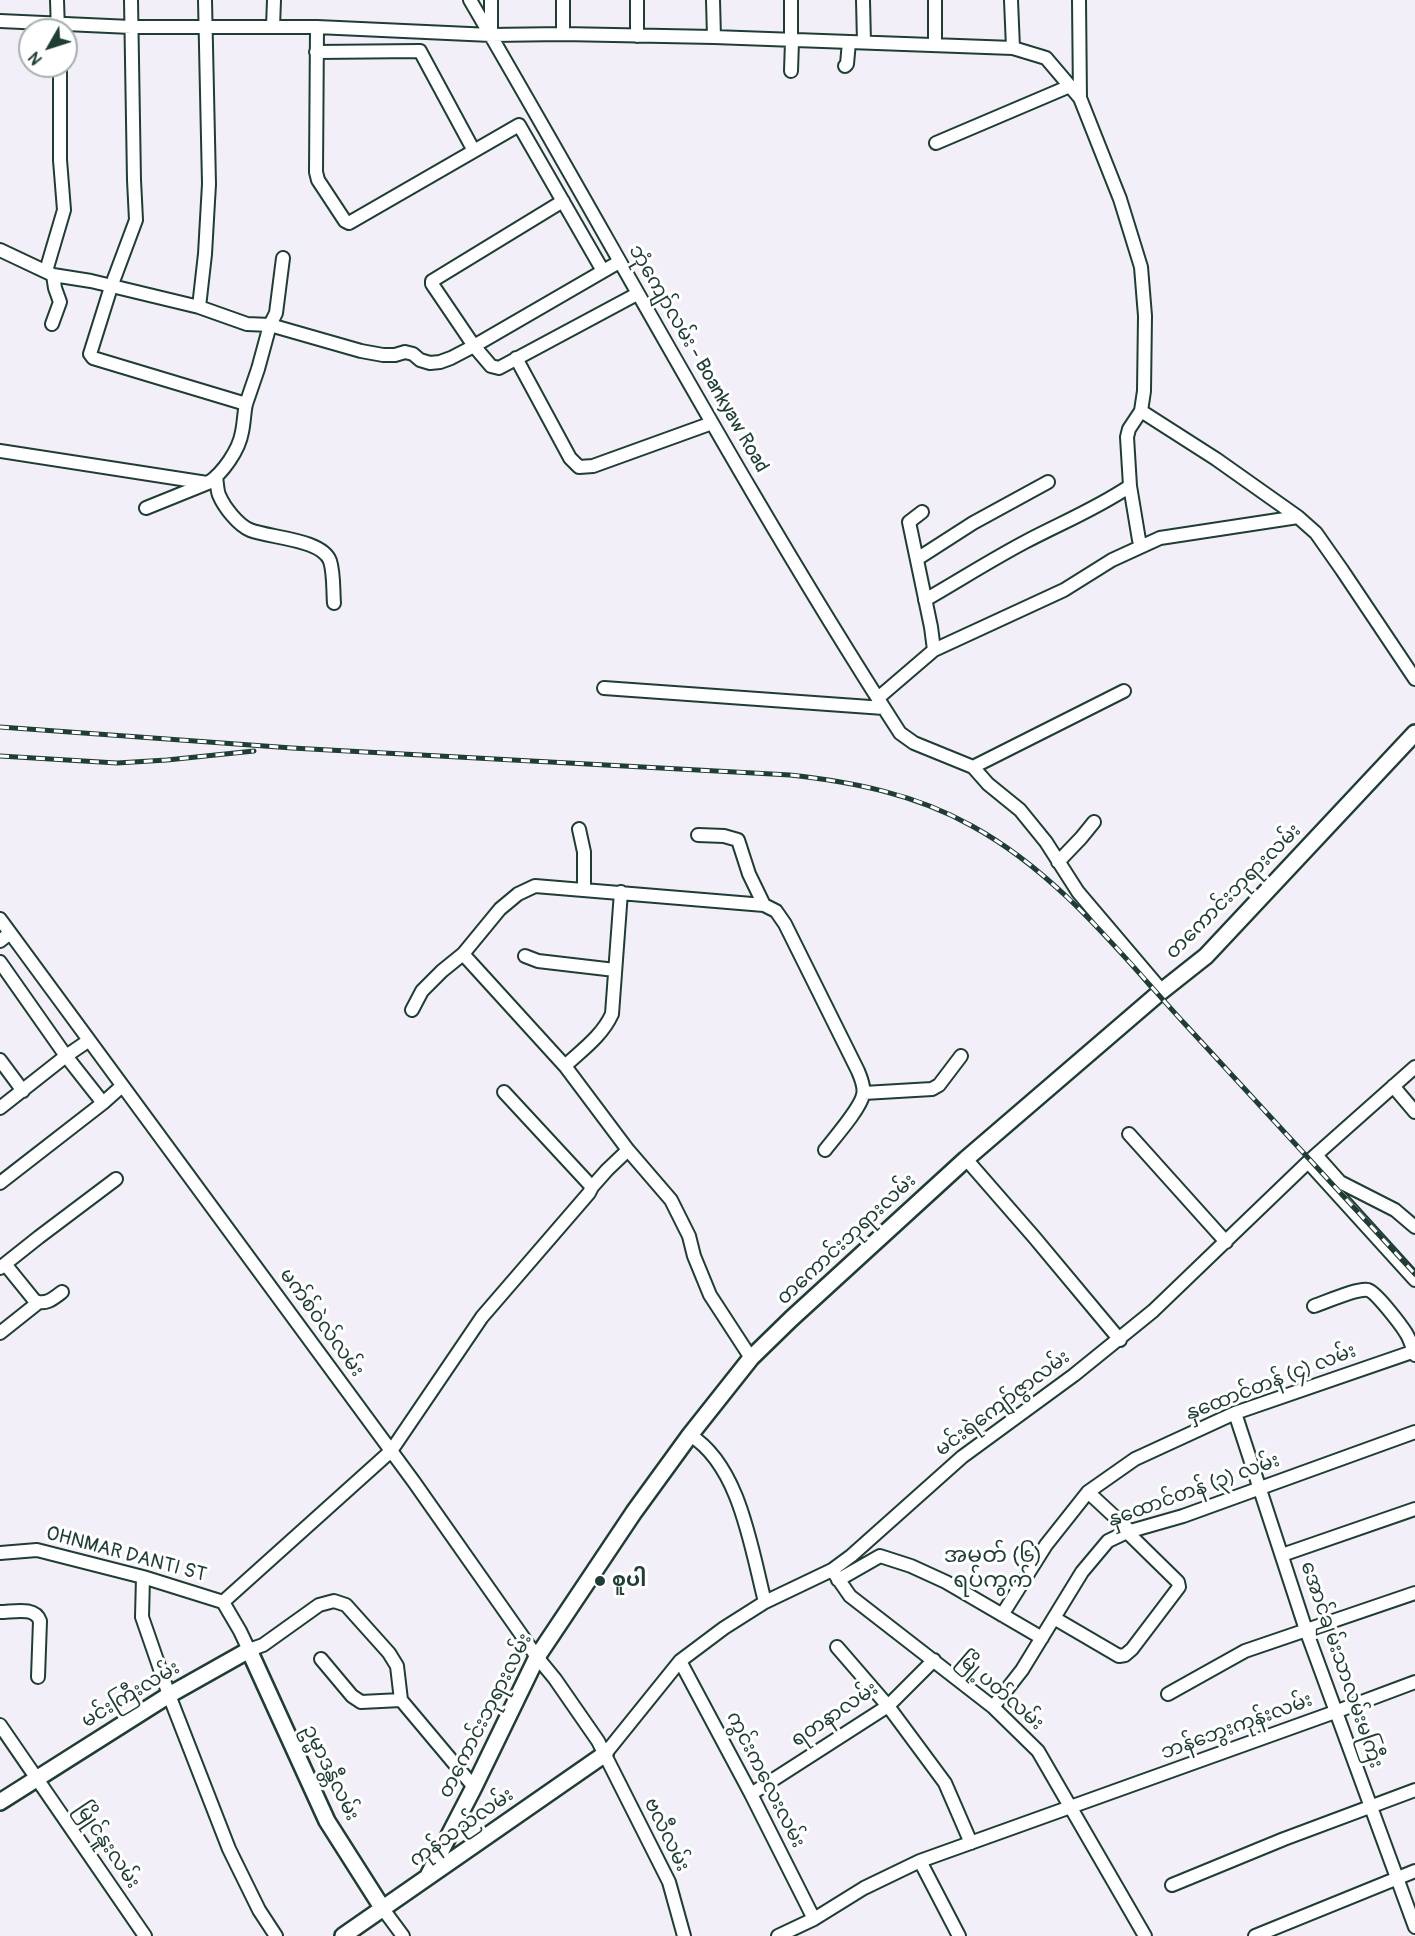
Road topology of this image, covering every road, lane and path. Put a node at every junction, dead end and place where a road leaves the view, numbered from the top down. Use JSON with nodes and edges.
{"nodes":[{"id":1,"x":57,"y":0,"type":"edge"},
{"id":2,"x":130,"y":0,"type":"edge"},
{"id":3,"x":206,"y":0,"type":"edge"},
{"id":4,"x":273,"y":0,"type":"edge"},
{"id":5,"x":470,"y":0,"type":"edge"},
{"id":6,"x":491,"y":0,"type":"edge"},
{"id":7,"x":563,"y":0,"type":"edge"},
{"id":8,"x":637,"y":0,"type":"edge"},
{"id":9,"x":713,"y":0,"type":"edge"},
{"id":10,"x":791,"y":0,"type":"edge"},
{"id":11,"x":863,"y":0,"type":"edge"},
{"id":12,"x":935,"y":0,"type":"edge"},
{"id":13,"x":1011,"y":0,"type":"edge"},
{"id":14,"x":1079,"y":0,"type":"edge"},
{"id":15,"x":58,"y":18,"type":"edge"},
{"id":16,"x":0,"y":21,"type":"edge"},
{"id":17,"x":18,"y":23,"type":"edge"},
{"id":18,"x":78,"y":27,"type":"edge"},
{"id":19,"x":131,"y":27,"type":"junction"},
{"id":20,"x":273,"y":27,"type":"junction"},
{"id":21,"x":316,"y":27,"type":"junction"},
{"id":22,"x":206,"y":28,"type":"junction"},
{"id":23,"x":420,"y":32,"type":"junction"},
{"id":24,"x":563,"y":34,"type":"junction"},
{"id":25,"x":491,"y":35,"type":"junction"},
{"id":26,"x":638,"y":36,"type":"junction"},
{"id":27,"x":714,"y":37,"type":"junction"},
{"id":28,"x":792,"y":41,"type":"junction"},
{"id":29,"x":849,"y":42,"type":"junction"},
{"id":30,"x":864,"y":42,"type":"junction"},
{"id":31,"x":935,"y":45,"type":"junction"},
{"id":32,"x":1013,"y":48,"type":"junction"},
{"id":33,"x":420,"y":51,"type":"junction"},
{"id":34,"x":316,"y":52,"type":"junction"},
{"id":35,"x":845,"y":66,"type":"dead end"},
{"id":36,"x":791,"y":71,"type":"dead end"},
{"id":37,"x":60,"y":78,"type":"edge"},
{"id":38,"x":1070,"y":86,"type":"junction"},
{"id":39,"x":1080,"y":98,"type":"junction"},
{"id":40,"x":536,"y":116,"type":"junction"},
{"id":41,"x":519,"y":125,"type":"junction"},
{"id":42,"x":936,"y":143,"type":"dead end"},
{"id":43,"x":474,"y":151,"type":"junction"},
{"id":44,"x":563,"y":201,"type":"junction"},
{"id":45,"x":0,"y":250,"type":"edge"},
{"id":46,"x":283,"y":258,"type":"dead end"},
{"id":47,"x":619,"y":262,"type":"junction"},
{"id":48,"x":603,"y":271,"type":"junction"},
{"id":49,"x":50,"y":273,"type":"junction"},
{"id":50,"x":111,"y":286,"type":"junction"},
{"id":51,"x":637,"y":294,"type":"junction"},
{"id":52,"x":199,"y":308,"type":"junction"},
{"id":53,"x":52,"y":324,"type":"dead end"},
{"id":54,"x":270,"y":325,"type":"junction"},
{"id":55,"x":474,"y":346,"type":"junction"},
{"id":56,"x":516,"y":358,"type":"junction"},
{"id":57,"x":246,"y":404,"type":"junction"},
{"id":58,"x":1141,"y":411,"type":"junction"},
{"id":59,"x":712,"y":423,"type":"junction"},
{"id":60,"x":0,"y":451,"type":"edge"},
{"id":61,"x":212,"y":480,"type":"junction"},
{"id":62,"x":1048,"y":482,"type":"dead end"},
{"id":63,"x":1130,"y":486,"type":"junction"},
{"id":64,"x":146,"y":508,"type":"dead end"},
{"id":65,"x":922,"y":512,"type":"dead end"},
{"id":66,"x":1298,"y":517,"type":"junction"},
{"id":67,"x":1142,"y":546,"type":"junction"},
{"id":68,"x":917,"y":559,"type":"junction"},
{"id":69,"x":925,"y":600,"type":"junction"},
{"id":70,"x":334,"y":603,"type":"dead end"},
{"id":71,"x":934,"y":650,"type":"junction"},
{"id":72,"x":1415,"y":679,"type":"edge"},
{"id":73,"x":604,"y":688,"type":"dead end"},
{"id":74,"x":1124,"y":691,"type":"dead end"},
{"id":75,"x":881,"y":703,"type":"junction"},
{"id":76,"x":1415,"y":733,"type":"edge"},
{"id":77,"x":973,"y":767,"type":"junction"},
{"id":78,"x":1094,"y":822,"type":"dead end"},
{"id":79,"x":579,"y":829,"type":"dead end"},
{"id":80,"x":698,"y":834,"type":"dead end"},
{"id":81,"x":1058,"y":862,"type":"junction"},
{"id":82,"x":584,"y":889,"type":"junction"},
{"id":83,"x":621,"y":892,"type":"junction"},
{"id":84,"x":764,"y":905,"type":"junction"},
{"id":85,"x":0,"y":919,"type":"edge"},
{"id":86,"x":10,"y":933,"type":"junction"},
{"id":87,"x":0,"y":941,"type":"edge"},
{"id":88,"x":463,"y":954,"type":"junction"},
{"id":89,"x":525,"y":956,"type":"dead end"},
{"id":90,"x":0,"y":962,"type":"edge"},
{"id":91,"x":615,"y":970,"type":"junction"},
{"id":92,"x":1162,"y":991,"type":"junction"},
{"id":93,"x":412,"y":1010,"type":"dead end"},
{"id":94,"x":88,"y":1041,"type":"junction"},
{"id":95,"x":66,"y":1056,"type":"junction"},
{"id":96,"x":961,"y":1056,"type":"dead end"},
{"id":97,"x":0,"y":1060,"type":"edge"},
{"id":98,"x":565,"y":1066,"type":"junction"},
{"id":99,"x":1415,"y":1067,"type":"edge"},
{"id":100,"x":122,"y":1086,"type":"junction"},
{"id":101,"x":1393,"y":1086,"type":"junction"},
{"id":102,"x":23,"y":1091,"type":"junction"},
{"id":103,"x":504,"y":1092,"type":"dead end"},
{"id":104,"x":864,"y":1093,"type":"junction"},
{"id":105,"x":103,"y":1103,"type":"junction"},
{"id":106,"x":0,"y":1108,"type":"edge"},
{"id":107,"x":1415,"y":1112,"type":"edge"},
{"id":108,"x":1129,"y":1134,"type":"dead end"},
{"id":109,"x":627,"y":1150,"type":"junction"},
{"id":110,"x":825,"y":1150,"type":"dead end"},
{"id":111,"x":966,"y":1159,"type":"junction"},
{"id":112,"x":1312,"y":1159,"type":"junction"},
{"id":113,"x":116,"y":1179,"type":"dead end"},
{"id":114,"x":0,"y":1183,"type":"edge"},
{"id":115,"x":592,"y":1187,"type":"junction"},
{"id":116,"x":1415,"y":1227,"type":"edge"},
{"id":117,"x":1226,"y":1242,"type":"junction"},
{"id":118,"x":3,"y":1266,"type":"edge"},
{"id":119,"x":1415,"y":1280,"type":"edge"},
{"id":120,"x":62,"y":1292,"type":"dead end"},
{"id":121,"x":39,"y":1302,"type":"junction"},
{"id":122,"x":1314,"y":1306,"type":"dead end"},
{"id":123,"x":0,"y":1333,"type":"edge"},
{"id":124,"x":1120,"y":1340,"type":"junction"},
{"id":125,"x":1415,"y":1352,"type":"edge"},
{"id":126,"x":751,"y":1358,"type":"junction"},
{"id":127,"x":1235,"y":1413,"type":"junction"},
{"id":128,"x":1415,"y":1431,"type":"edge"},
{"id":129,"x":690,"y":1435,"type":"junction"},
{"id":130,"x":391,"y":1451,"type":"junction"},
{"id":131,"x":1258,"y":1489,"type":"junction"},
{"id":132,"x":1088,"y":1492,"type":"junction"},
{"id":133,"x":1415,"y":1509,"type":"edge"},
{"id":134,"x":1128,"y":1532,"type":"junction"},
{"id":135,"x":0,"y":1553,"type":"edge"},
{"id":136,"x":1282,"y":1554,"type":"junction"},
{"id":137,"x":835,"y":1575,"type":"junction"},
{"id":138,"x":143,"y":1577,"type":"junction"},
{"id":139,"x":1415,"y":1593,"type":"edge"},
{"id":140,"x":222,"y":1602,"type":"junction"},
{"id":141,"x":765,"y":1602,"type":"junction"},
{"id":142,"x":0,"y":1612,"type":"edge"},
{"id":143,"x":1002,"y":1615,"type":"junction"},
{"id":144,"x":1054,"y":1618,"type":"junction"},
{"id":145,"x":1306,"y":1630,"type":"junction"},
{"id":146,"x":1042,"y":1638,"type":"junction"},
{"id":147,"x":837,"y":1647,"type":"dead end"},
{"id":148,"x":249,"y":1650,"type":"junction"},
{"id":149,"x":537,"y":1657,"type":"junction"},
{"id":150,"x":321,"y":1659,"type":"dead end"},
{"id":151,"x":934,"y":1660,"type":"junction"},
{"id":152,"x":680,"y":1661,"type":"junction"},
{"id":153,"x":38,"y":1677,"type":"dead end"},
{"id":154,"x":1415,"y":1682,"type":"edge"},
{"id":155,"x":1168,"y":1694,"type":"dead end"},
{"id":156,"x":169,"y":1695,"type":"junction"},
{"id":157,"x":401,"y":1700,"type":"junction"},
{"id":158,"x":888,"y":1706,"type":"junction"},
{"id":159,"x":993,"y":1707,"type":"junction"},
{"id":160,"x":1335,"y":1712,"type":"junction"},
{"id":161,"x":0,"y":1725,"type":"edge"},
{"id":162,"x":605,"y":1754,"type":"junction"},
{"id":163,"x":37,"y":1778,"type":"junction"},
{"id":164,"x":474,"y":1787,"type":"junction"},
{"id":165,"x":1415,"y":1790,"type":"edge"},
{"id":166,"x":752,"y":1794,"type":"junction"},
{"id":167,"x":0,"y":1802,"type":"edge"},
{"id":168,"x":1071,"y":1806,"type":"junction"},
{"id":169,"x":1370,"y":1807,"type":"junction"},
{"id":170,"x":971,"y":1843,"type":"junction"},
{"id":171,"x":920,"y":1861,"type":"junction"},
{"id":172,"x":1415,"y":1870,"type":"edge"},
{"id":173,"x":428,"y":1876,"type":"junction"},
{"id":174,"x":1397,"y":1878,"type":"junction"},
{"id":175,"x":1172,"y":1885,"type":"dead end"},
{"id":176,"x":383,"y":1909,"type":"junction"},
{"id":177,"x":814,"y":1919,"type":"junction"},
{"id":178,"x":1415,"y":1928,"type":"edge"},
{"id":179,"x":144,"y":1936,"type":"edge"},
{"id":180,"x":276,"y":1936,"type":"edge"},
{"id":181,"x":343,"y":1936,"type":"edge"},
{"id":182,"x":403,"y":1936,"type":"edge"},
{"id":183,"x":684,"y":1936,"type":"edge"},
{"id":184,"x":778,"y":1936,"type":"edge"},
{"id":185,"x":959,"y":1936,"type":"edge"},
{"id":186,"x":1145,"y":1936,"type":"edge"},
{"id":187,"x":1255,"y":1936,"type":"edge"}],
"edges":[{"from":1,"to":15,"type":"street"},
{"from":2,"to":19,"type":"street"},
{"from":3,"to":22,"type":"street"},
{"from":4,"to":20,"type":"street"},
{"from":5,"to":25,"type":"street","name":"ဘုံကျော်လမ်း - Boankyaw Road"},
{"from":6,"to":25,"type":"street"},
{"from":7,"to":24,"type":"street"},
{"from":8,"to":26,"type":"street"},
{"from":9,"to":27,"type":"street"},
{"from":10,"to":28,"type":"street"},
{"from":11,"to":30,"type":"street"},
{"from":12,"to":31,"type":"street"},
{"from":13,"to":32,"type":"street"},
{"from":14,"to":39,"type":"street"},
{"from":16,"to":17,"type":"street"},
{"from":18,"to":19,"type":"street"},
{"from":19,"to":22,"type":"street"},
{"from":19,"to":50,"type":"street"},
{"from":20,"to":21,"type":"street"},
{"from":20,"to":22,"type":"street"},
{"from":21,"to":23,"type":"street"},
{"from":21,"to":34,"type":"street"},
{"from":22,"to":52,"type":"street"},
{"from":23,"to":25,"type":"street"},
{"from":23,"to":33,"type":"street"},
{"from":24,"to":25,"type":"street"},
{"from":24,"to":26,"type":"street"},
{"from":25,"to":40,"type":"street","name":"ဘုံကျော်လမ်း - Boankyaw Road"},
{"from":26,"to":27,"type":"street"},
{"from":27,"to":28,"type":"street"},
{"from":28,"to":29,"type":"street"},
{"from":28,"to":36,"type":"street"},
{"from":29,"to":30,"type":"street"},
{"from":29,"to":35,"type":"street"},
{"from":30,"to":31,"type":"street"},
{"from":31,"to":32,"type":"street"},
{"from":32,"to":38,"type":"street"},
{"from":33,"to":34,"type":"street"},
{"from":33,"to":43,"type":"street"},
{"from":34,"to":43,"type":"street"},
{"from":37,"to":49,"type":"street"},
{"from":38,"to":39,"type":"street"},
{"from":38,"to":42,"type":"street"},
{"from":39,"to":58,"type":"street"},
{"from":40,"to":41,"type":"street"},
{"from":40,"to":47,"type":"street","name":"ဘုံကျော်လမ်း - Boankyaw Road"},
{"from":41,"to":43,"type":"street"},
{"from":41,"to":44,"type":"street"},
{"from":44,"to":48,"type":"street"},
{"from":44,"to":55,"type":"street"},
{"from":45,"to":49,"type":"street"},
{"from":46,"to":54,"type":"street"},
{"from":47,"to":48,"type":"street"},
{"from":47,"to":51,"type":"street","name":"ဘုံကျော်လမ်း - Boankyaw Road"},
{"from":48,"to":55,"type":"street"},
{"from":49,"to":50,"type":"street"},
{"from":49,"to":53,"type":"street"},
{"from":50,"to":52,"type":"street"},
{"from":50,"to":57,"type":"street"},
{"from":51,"to":56,"type":"street"},
{"from":51,"to":59,"type":"street","name":"ဘုံကျော်လမ်း - Boankyaw Road"},
{"from":52,"to":54,"type":"street"},
{"from":54,"to":55,"type":"street"},
{"from":54,"to":57,"type":"street"},
{"from":55,"to":56,"type":"street"},
{"from":56,"to":59,"type":"street"},
{"from":57,"to":61,"type":"street"},
{"from":58,"to":63,"type":"street"},
{"from":58,"to":66,"type":"street"},
{"from":59,"to":75,"type":"street","name":"ဘုံကျော်လမ်း - Boankyaw Road"},
{"from":60,"to":61,"type":"street"},
{"from":61,"to":64,"type":"street"},
{"from":61,"to":70,"type":"street"},
{"from":62,"to":68,"type":"street"},
{"from":63,"to":67,"type":"street"},
{"from":63,"to":69,"type":"street"},
{"from":65,"to":68,"type":"street"},
{"from":66,"to":67,"type":"street"},
{"from":66,"to":72,"type":"street"},
{"from":67,"to":71,"type":"street"},
{"from":68,"to":69,"type":"street"},
{"from":69,"to":71,"type":"street"},
{"from":71,"to":75,"type":"street"},
{"from":73,"to":75,"type":"street"},
{"from":74,"to":77,"type":"street"},
{"from":75,"to":77,"type":"street","name":"ဘုံကျော်လမ်း - Boankyaw Road"},
{"from":76,"to":92,"type":"main road","name":"တကောင်းဘုရားလမ်း"},
{"from":77,"to":81,"type":"street"},
{"from":78,"to":81,"type":"street"},
{"from":79,"to":82,"type":"street"},
{"from":80,"to":84,"type":"street"},
{"from":81,"to":92,"type":"street"},
{"from":82,"to":83,"type":"street"},
{"from":82,"to":88,"type":"street"},
{"from":83,"to":84,"type":"street"},
{"from":83,"to":91,"type":"street"},
{"from":84,"to":104,"type":"street"},
{"from":85,"to":86,"type":"street","name":"မက်စ်ဝဲလ်လမ်း"},
{"from":86,"to":87,"type":"street"},
{"from":86,"to":94,"type":"street","name":"မက်စ်ဝဲလ်လမ်း"},
{"from":88,"to":93,"type":"street"},
{"from":88,"to":98,"type":"street"},
{"from":89,"to":91,"type":"street"},
{"from":90,"to":95,"type":"street"},
{"from":91,"to":98,"type":"street"},
{"from":92,"to":111,"type":"main road","name":"တကောင်းဘုရားလမ်း"},
{"from":94,"to":95,"type":"street"},
{"from":94,"to":100,"type":"street","name":"မက်စ်ဝဲလ်လမ်း"},
{"from":95,"to":102,"type":"street"},
{"from":95,"to":105,"type":"street"},
{"from":96,"to":104,"type":"street"},
{"from":97,"to":102,"type":"street"},
{"from":98,"to":109,"type":"street"},
{"from":99,"to":101,"type":"street","name":"မင်းရဲကျော်ဇွာလမ်း"},
{"from":100,"to":105,"type":"street"},
{"from":100,"to":130,"type":"street","name":"မက်စ်ဝဲလ်လမ်း"},
{"from":101,"to":107,"type":"street"},
{"from":101,"to":112,"type":"street","name":"မင်းရဲကျော်ဇွာလမ်း"},
{"from":102,"to":106,"type":"street"},
{"from":103,"to":115,"type":"street"},
{"from":104,"to":110,"type":"street"},
{"from":105,"to":114,"type":"street"},
{"from":108,"to":117,"type":"street"},
{"from":109,"to":115,"type":"street"},
{"from":109,"to":126,"type":"street"},
{"from":111,"to":124,"type":"street"},
{"from":111,"to":126,"type":"main road","name":"တကောင်းဘုရားလမ်း"},
{"from":112,"to":116,"type":"street"},
{"from":112,"to":117,"type":"street","name":"မင်းရဲကျော်ဇွာလမ်း"},
{"from":112,"to":119,"type":"street"},
{"from":113,"to":118,"type":"street"},
{"from":115,"to":130,"type":"street"},
{"from":117,"to":124,"type":"street","name":"မင်းရဲကျော်ဇွာလမ်း"},
{"from":118,"to":121,"type":"street"},
{"from":120,"to":121,"type":"street"},
{"from":121,"to":123,"type":"street"},
{"from":122,"to":125,"type":"street"},
{"from":124,"to":137,"type":"street","name":"မင်းရဲကျော်ဇွာလမ်း"},
{"from":125,"to":127,"type":"street","name":"နှထောင်တန် (၄) လမ်း"},
{"from":126,"to":129,"type":"main road","name":"တကောင်းဘုရားလမ်း"},
{"from":127,"to":131,"type":"street","name":"အောင်ချမ်းသာလမ်းမကြီး"},
{"from":127,"to":132,"type":"street","name":"နှထောင်တန် (၄) လမ်း"},
{"from":128,"to":131,"type":"street","name":"နှထောင်တန် (၃) လမ်း"},
{"from":129,"to":141,"type":"street"},
{"from":129,"to":149,"type":"main road","name":"တကောင်းဘုရားလမ်း"},
{"from":130,"to":140,"type":"street"},
{"from":130,"to":149,"type":"street","name":"မက်စ်ဝဲလ်လမ်း"},
{"from":131,"to":134,"type":"street","name":"နှထောင်တန် (၃) လမ်း"},
{"from":131,"to":136,"type":"street","name":"အောင်ချမ်းသာလမ်းမကြီး"},
{"from":132,"to":134,"type":"street"},
{"from":132,"to":143,"type":"street","name":"နှထောင်တန် (၄) လမ်း"},
{"from":133,"to":136,"type":"street"},
{"from":134,"to":144,"type":"street","name":"နှထောင်တန် (၃) လမ်း"},
{"from":134,"to":144,"type":"street"},
{"from":135,"to":138,"type":"street","name":"OHNMAR DANTI ST"},
{"from":136,"to":145,"type":"street","name":"အောင်ချမ်းသာလမ်းမကြီး"},
{"from":137,"to":141,"type":"street","name":"မင်းရဲကျော်ဇွာလမ်း"},
{"from":137,"to":143,"type":"street"},
{"from":137,"to":151,"type":"street","name":"မြို့ပတ်လမ်း"},
{"from":138,"to":140,"type":"street","name":"OHNMAR DANTI ST"},
{"from":138,"to":156,"type":"street"},
{"from":139,"to":145,"type":"street"},
{"from":140,"to":148,"type":"street","name":"OHNMAR DANTI ST"},
{"from":141,"to":152,"type":"street","name":"မင်းရဲကျော်ဇွာလမ်း"},
{"from":142,"to":153,"type":"street"},
{"from":143,"to":146,"type":"street"},
{"from":144,"to":146,"type":"street","name":"နှထောင်တန် (၃) လမ်း"},
{"from":145,"to":155,"type":"street"},
{"from":145,"to":160,"type":"street","name":"အောင်ချမ်းသာလမ်းမကြီး"},
{"from":146,"to":159,"type":"street","name":"နှထောင်တန် (၃) လမ်း"},
{"from":147,"to":158,"type":"street"},
{"from":148,"to":156,"type":"main road","name":"မင်းကြီးလမ်း"},
{"from":148,"to":157,"type":"street"},
{"from":148,"to":176,"type":"main road","name":"ဥမ္မာဒန္တီလမ်း"},
{"from":149,"to":162,"type":"street","name":"မက်စ်ဝဲလ်လမ်း"},
{"from":149,"to":164,"type":"main road","name":"တကောင်းဘုရားလမ်း"},
{"from":150,"to":157,"type":"street"},
{"from":151,"to":158,"type":"street","name":"ရတနာလမ်း"},
{"from":151,"to":159,"type":"street","name":"မြို့ပတ်လမ်း"},
{"from":152,"to":162,"type":"street","name":"မင်းရဲကျော်ဇွာလမ်း"},
{"from":152,"to":166,"type":"street","name":"ကွင်းကလေးလမ်း"},
{"from":154,"to":160,"type":"street","name":"ဘန်ဘွေးကုန်းလမ်း"},
{"from":156,"to":163,"type":"main road","name":"မင်းကြီးလမ်း"},
{"from":156,"to":180,"type":"street"},
{"from":157,"to":164,"type":"street"},
{"from":158,"to":166,"type":"street","name":"ရတနာလမ်း"},
{"from":158,"to":170,"type":"street"},
{"from":159,"to":168,"type":"street","name":"မြို့ပတ်လမ်း"},
{"from":160,"to":168,"type":"street","name":"ဘန်ဘွေးကုန်းလမ်း"},
{"from":160,"to":169,"type":"street","name":"အောင်ချမ်းသာလမ်းမကြီး"},
{"from":161,"to":163,"type":"street","name":"မြိုင်နူးလမ်း"},
{"from":162,"to":173,"type":"main road","name":"ကုန်သည်လမ်း"},
{"from":162,"to":183,"type":"street","name":"ဗလီလမ်း"},
{"from":163,"to":167,"type":"main road","name":"မင်းကြီးလမ်း"},
{"from":163,"to":179,"type":"street","name":"မြိုင်နူးလမ်း"},
{"from":164,"to":173,"type":"main road","name":"တကောင်းဘုရားလမ်း"},
{"from":165,"to":169,"type":"street"},
{"from":166,"to":177,"type":"street","name":"ကွင်းကလေးလမ်း"},
{"from":168,"to":170,"type":"street","name":"ဘန်ဘွေးကုန်းလမ်း"},
{"from":168,"to":186,"type":"street","name":"မြို့ပတ်လမ်း"},
{"from":169,"to":174,"type":"street","name":"အောင်ချမ်းသာလမ်းမကြီး"},
{"from":169,"to":175,"type":"street"},
{"from":170,"to":171,"type":"street","name":"ဘန်ဘွေးကုန်းလမ်း"},
{"from":171,"to":177,"type":"street","name":"ဘန်ဘွေးကုန်းလမ်း"},
{"from":171,"to":185,"type":"street"},
{"from":172,"to":174,"type":"street"},
{"from":173,"to":176,"type":"main road","name":"ကုန်သည်လမ်း"},
{"from":174,"to":178,"type":"street","name":"အောင်ချမ်းသာလမ်းမကြီး"},
{"from":174,"to":187,"type":"street"},
{"from":176,"to":181,"type":"main road","name":"ကုန်သည်လမ်း"},
{"from":176,"to":182,"type":"street"},
{"from":177,"to":184,"type":"street","name":"ဘန်ဘွေးကုန်းလမ်း"}]}
